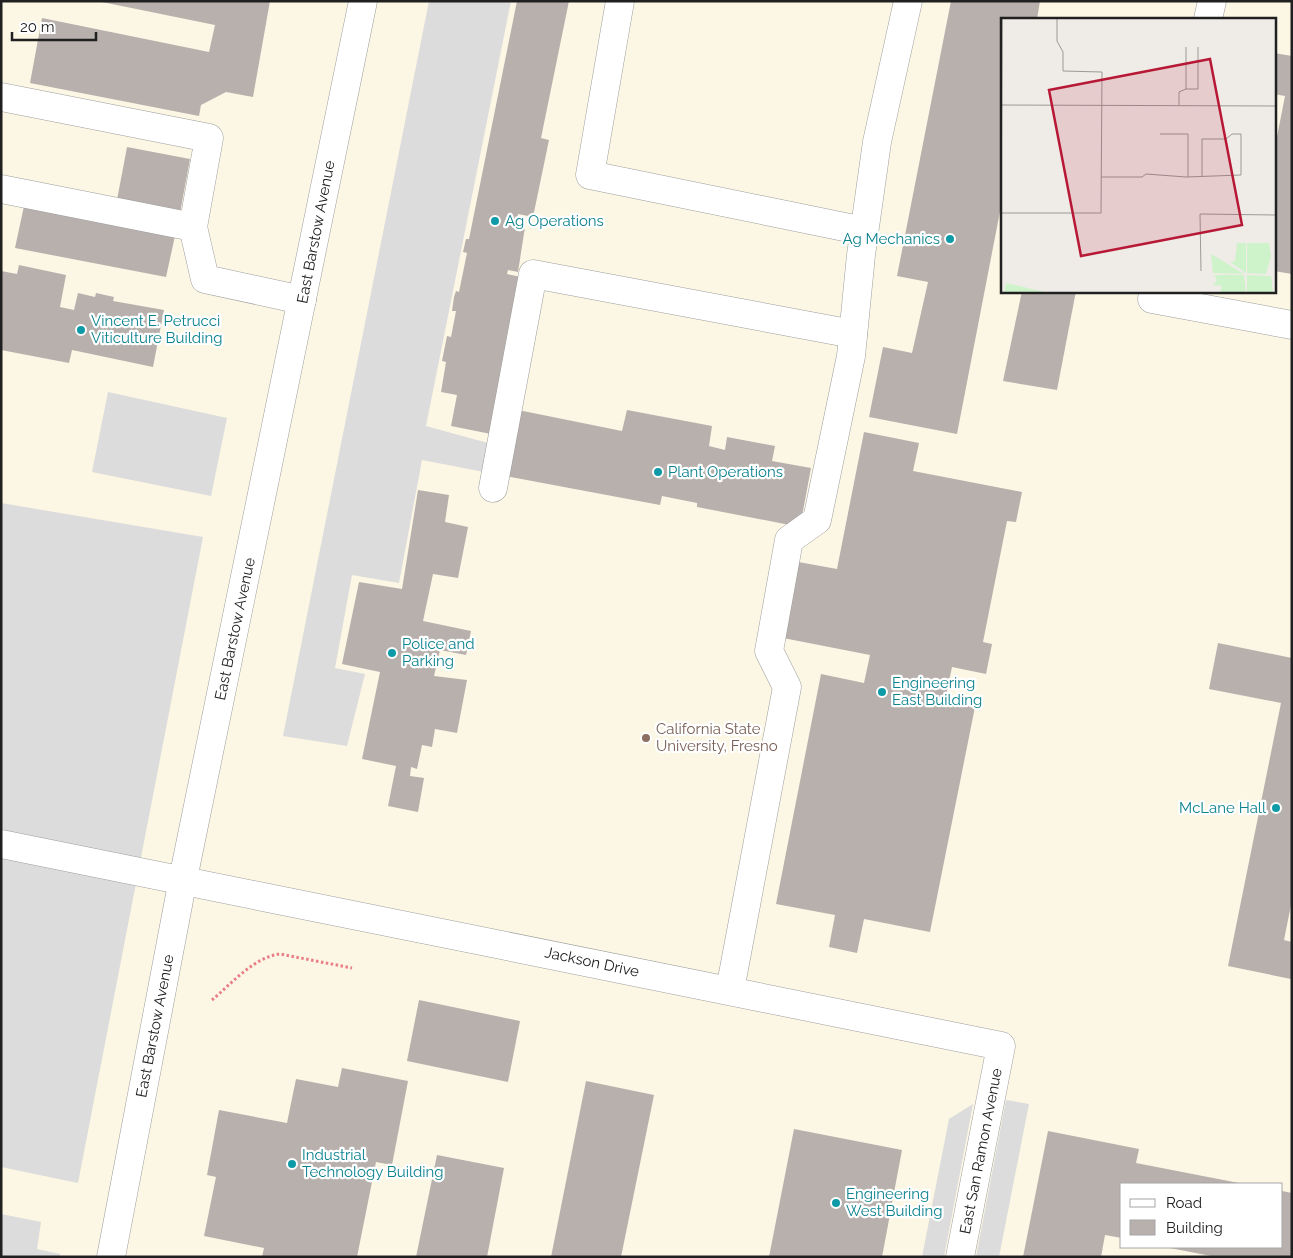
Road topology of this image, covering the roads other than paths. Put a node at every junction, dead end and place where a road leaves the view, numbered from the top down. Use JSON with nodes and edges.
{"nodes":[{"id":1,"x":362,"y":1,"type":"edge"},
{"id":2,"x":620,"y":1,"type":"edge"},
{"id":3,"x":908,"y":1,"type":"edge"},
{"id":4,"x":1212,"y":1,"type":"edge"},
{"id":5,"x":1208,"y":18,"type":"edge"},
{"id":6,"x":1,"y":98,"type":"edge"},
{"id":7,"x":1,"y":189,"type":"edge"},
{"id":8,"x":192,"y":227,"type":"junction"},
{"id":9,"x":864,"y":231,"type":"junction"},
{"id":10,"x":1153,"y":295,"type":"edge"},
{"id":11,"x":302,"y":300,"type":"junction"},
{"id":12,"x":1292,"y":325,"type":"edge"},
{"id":13,"x":853,"y":334,"type":"junction"},
{"id":14,"x":493,"y":488,"type":"dead end"},
{"id":15,"x":1,"y":844,"type":"edge"},
{"id":16,"x":183,"y":879,"type":"junction"},
{"id":17,"x":730,"y":990,"type":"junction"},
{"id":18,"x":1001,"y":1046,"type":"joint"},
{"id":19,"x":111,"y":1257,"type":"edge"},
{"id":20,"x":960,"y":1257,"type":"edge"}],
"edges":[{"from":1,"to":11,"type":"street","name":"East Barstow Avenue"},
{"from":2,"to":9,"type":"street"},
{"from":3,"to":9,"type":"street"},
{"from":4,"to":5,"type":"street"},
{"from":6,"to":8,"type":"street"},
{"from":7,"to":8,"type":"street"},
{"from":8,"to":11,"type":"street"},
{"from":9,"to":13,"type":"street"},
{"from":10,"to":12,"type":"street"},
{"from":11,"to":16,"type":"street","name":"East Barstow Avenue"},
{"from":13,"to":14,"type":"street"},
{"from":13,"to":17,"type":"street"},
{"from":15,"to":16,"type":"street","name":"Jackson Drive"},
{"from":16,"to":17,"type":"street","name":"Jackson Drive"},
{"from":16,"to":19,"type":"street","name":"East Barstow Avenue"},
{"from":17,"to":18,"type":"street","name":"Jackson Drive"},
{"from":18,"to":20,"type":"street","name":"East San Ramon Avenue"}]}
